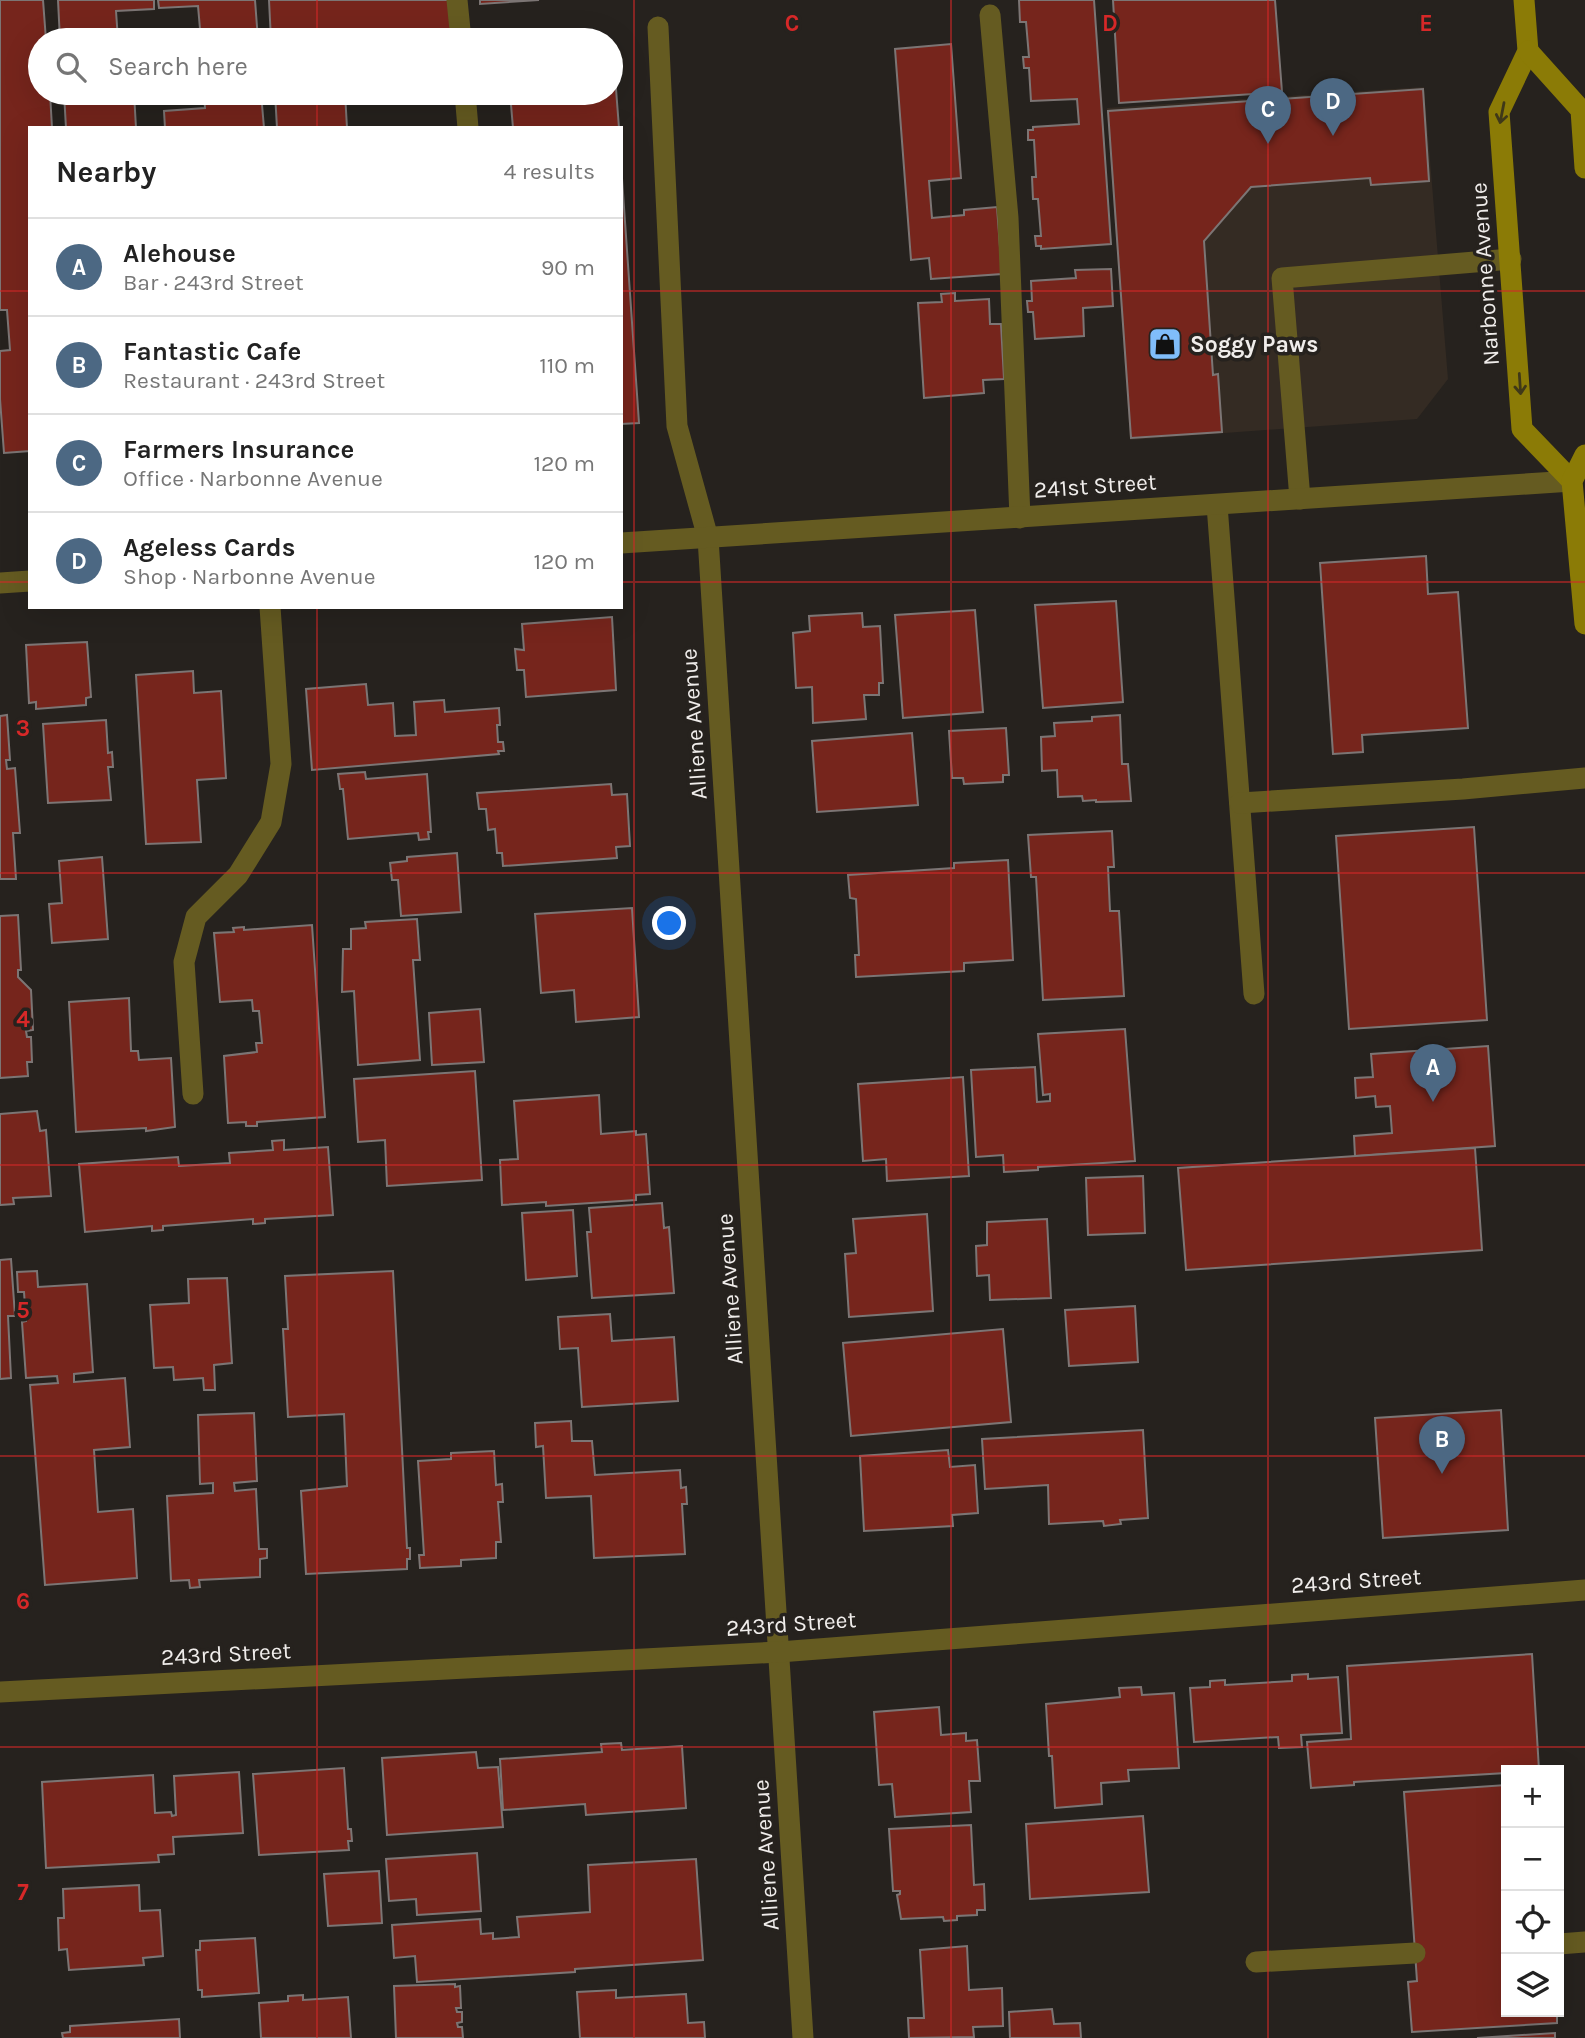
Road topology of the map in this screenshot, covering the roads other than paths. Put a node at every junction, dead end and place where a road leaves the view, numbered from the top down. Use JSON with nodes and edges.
{"nodes":[{"id":1,"x":457,"y":0,"type":"edge"},
{"id":2,"x":1524,"y":0,"type":"edge"},
{"id":3,"x":990,"y":15,"type":"dead end"},
{"id":4,"x":658,"y":27,"type":"dead end"},
{"id":5,"x":460,"y":28,"type":"edge"},
{"id":6,"x":1528,"y":51,"type":"junction"},
{"id":7,"x":466,"y":105,"type":"edge"},
{"id":8,"x":468,"y":126,"type":"edge"},
{"id":9,"x":1585,"y":168,"type":"edge"},
{"id":10,"x":1511,"y":259,"type":"junction"},
{"id":11,"x":1585,"y":455,"type":"edge"},
{"id":12,"x":1572,"y":481,"type":"junction"},
{"id":13,"x":1300,"y":499,"type":"junction"},
{"id":14,"x":1217,"y":505,"type":"junction"},
{"id":15,"x":1020,"y":518,"type":"junction"},
{"id":16,"x":708,"y":538,"type":"junction"},
{"id":17,"x":623,"y":543,"type":"edge"},
{"id":18,"x":28,"y":582,"type":"edge"},
{"id":19,"x":0,"y":583,"type":"edge"},
{"id":20,"x":270,"y":609,"type":"edge"},
{"id":21,"x":1585,"y":625,"type":"edge"},
{"id":22,"x":1585,"y":778,"type":"edge"},
{"id":23,"x":1240,"y":803,"type":"junction"},
{"id":24,"x":1254,"y":994,"type":"dead end"},
{"id":25,"x":193,"y":1094,"type":"dead end"},
{"id":26,"x":1585,"y":1590,"type":"edge"},
{"id":27,"x":779,"y":1652,"type":"junction"},
{"id":28,"x":0,"y":1692,"type":"edge"},
{"id":29,"x":1585,"y":1942,"type":"edge"},
{"id":30,"x":1564,"y":1944,"type":"edge"},
{"id":31,"x":1415,"y":1953,"type":"dead end"},
{"id":32,"x":1256,"y":1962,"type":"dead end"},
{"id":33,"x":803,"y":2038,"type":"edge"}],
"edges":[{"from":1,"to":5,"type":"street"},
{"from":2,"to":6,"type":"main road","name":"Narbonne Avenue"},
{"from":3,"to":15,"type":"street"},
{"from":4,"to":16,"type":"street","name":"Alliene Avenue"},
{"from":6,"to":9,"type":"main road"},
{"from":6,"to":10,"type":"main road","name":"Narbonne Avenue","one_way":true},
{"from":7,"to":8,"type":"street"},
{"from":10,"to":12,"type":"main road","name":"Narbonne Avenue","one_way":true},
{"from":10,"to":13,"type":"street"},
{"from":11,"to":12,"type":"main road"},
{"from":12,"to":13,"type":"street","name":"241st Street"},
{"from":12,"to":21,"type":"main road"},
{"from":13,"to":14,"type":"street","name":"241st Street"},
{"from":14,"to":15,"type":"street","name":"241st Street"},
{"from":14,"to":23,"type":"street"},
{"from":15,"to":16,"type":"street","name":"241st Street"},
{"from":16,"to":17,"type":"street","name":"241st Street"},
{"from":16,"to":27,"type":"street","name":"Alliene Avenue"},
{"from":18,"to":19,"type":"street"},
{"from":20,"to":25,"type":"street"},
{"from":22,"to":23,"type":"street"},
{"from":23,"to":24,"type":"street"},
{"from":26,"to":27,"type":"street","name":"243rd Street"},
{"from":27,"to":28,"type":"street","name":"243rd Street"},
{"from":27,"to":33,"type":"street","name":"Alliene Avenue"},
{"from":29,"to":30,"type":"street"},
{"from":31,"to":32,"type":"street"}]}
